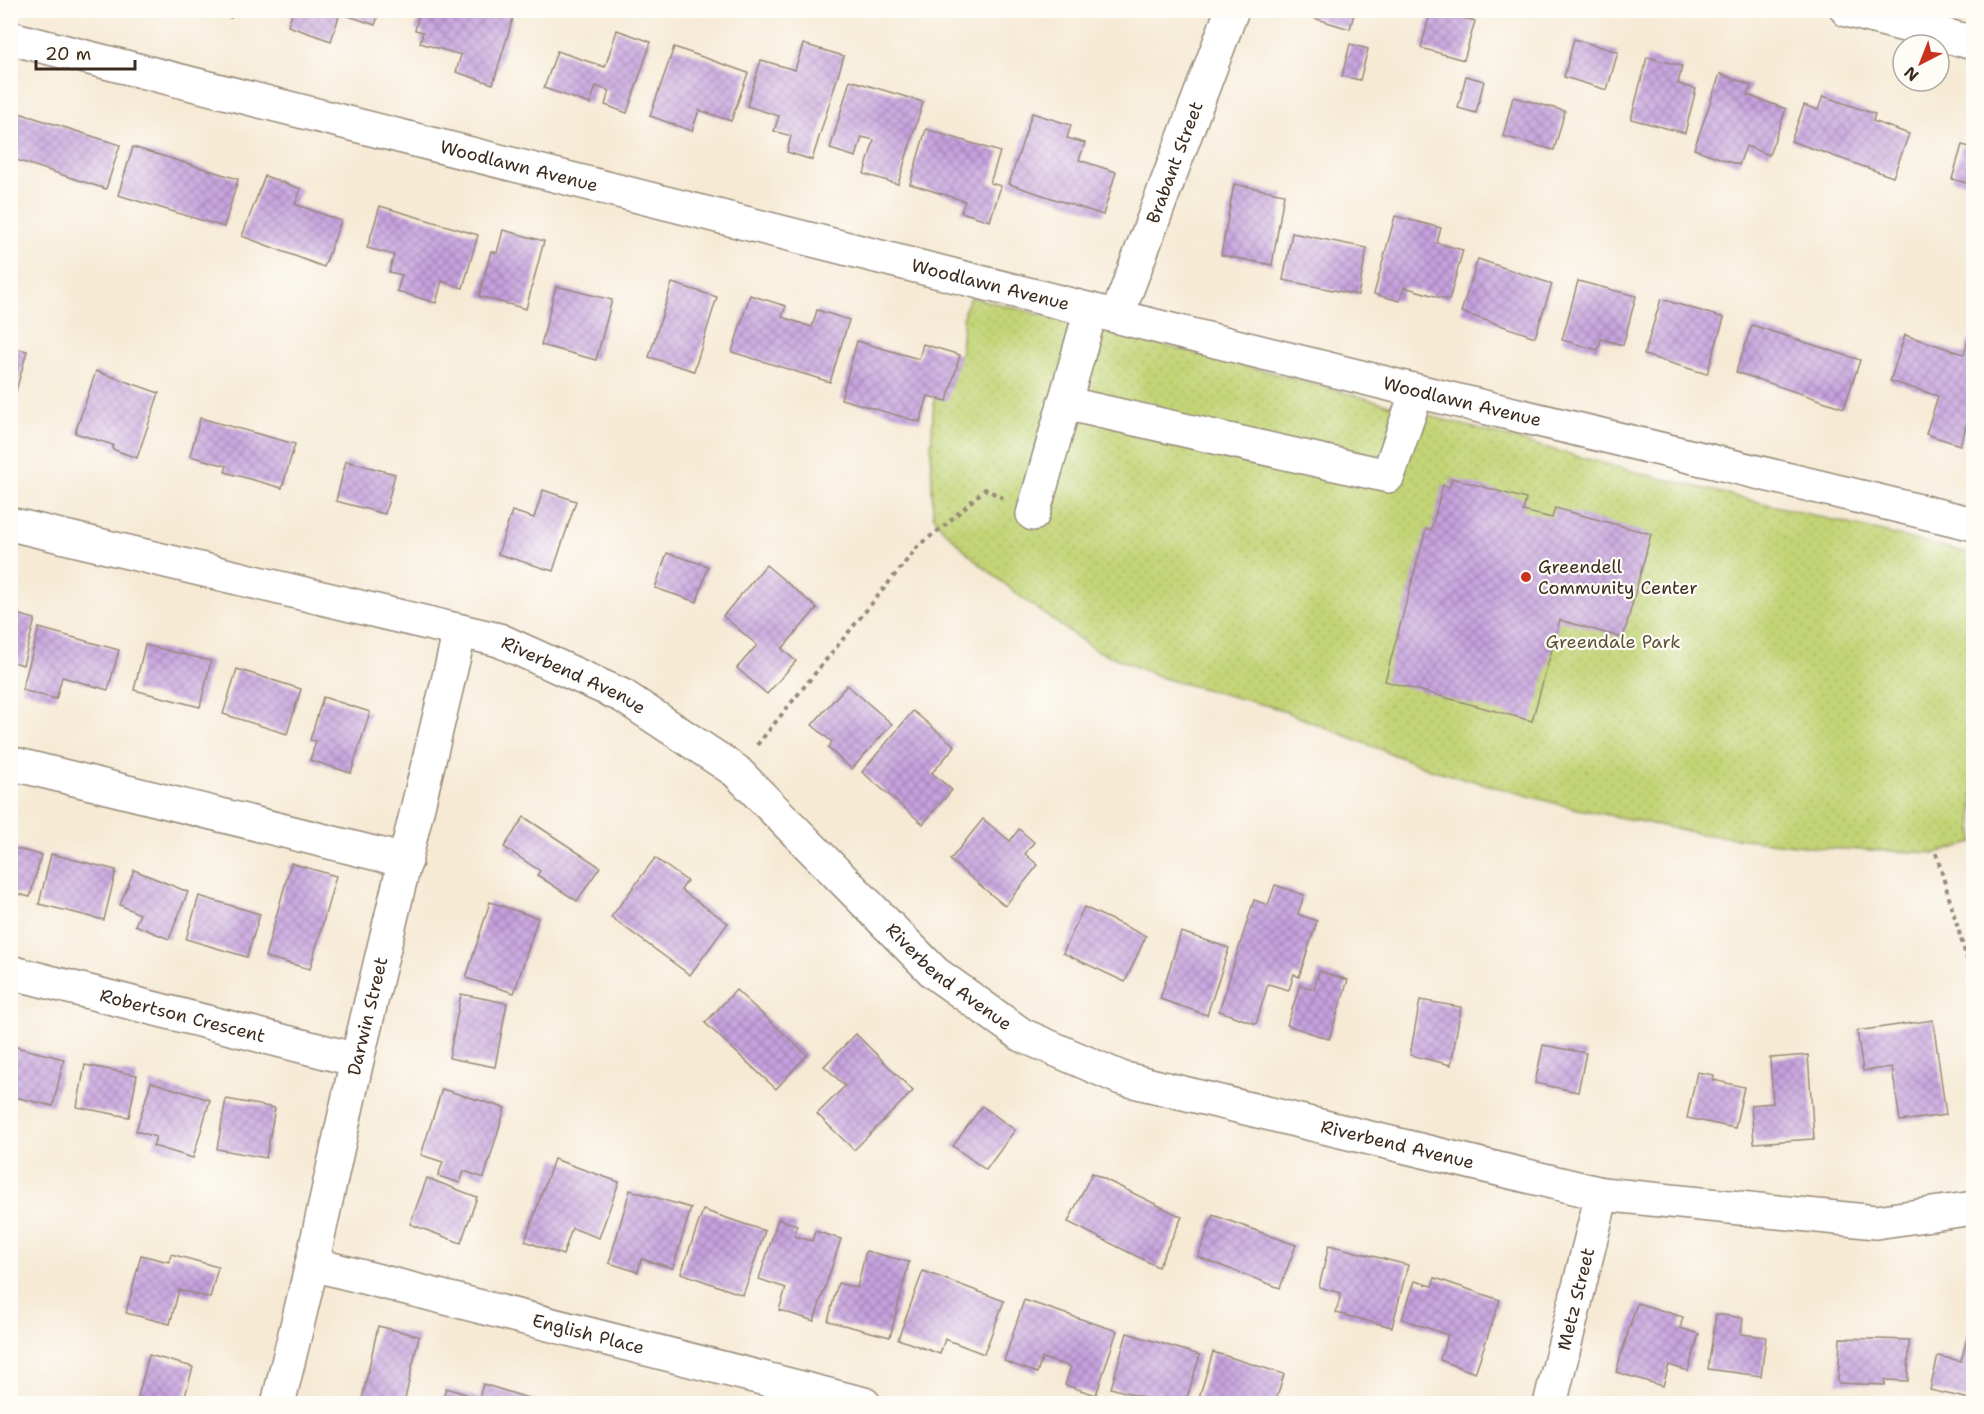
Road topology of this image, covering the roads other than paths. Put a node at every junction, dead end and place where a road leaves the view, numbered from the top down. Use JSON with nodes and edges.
{"nodes":[{"id":1,"x":1232,"y":10,"type":"edge"},
{"id":2,"x":1847,"y":10,"type":"edge"},
{"id":3,"x":10,"y":38,"type":"edge"},
{"id":4,"x":1974,"y":43,"type":"edge"},
{"id":5,"x":1104,"y":313,"type":"junction"},
{"id":6,"x":1417,"y":391,"type":"junction"},
{"id":7,"x":1064,"y":404,"type":"junction"},
{"id":8,"x":1033,"y":514,"type":"road end"},
{"id":9,"x":10,"y":524,"type":"edge"},
{"id":10,"x":1974,"y":524,"type":"edge"},
{"id":11,"x":460,"y":630,"type":"junction"},
{"id":12,"x":10,"y":763,"type":"edge"},
{"id":13,"x":406,"y":861,"type":"junction"},
{"id":14,"x":10,"y":972,"type":"edge"},
{"id":15,"x":357,"y":1060,"type":"junction"},
{"id":16,"x":1602,"y":1194,"type":"junction"},
{"id":17,"x":1974,"y":1208,"type":"edge"},
{"id":18,"x":312,"y":1264,"type":"junction"},
{"id":19,"x":278,"y":1404,"type":"edge"},
{"id":20,"x":864,"y":1404,"type":"edge"},
{"id":21,"x":1550,"y":1404,"type":"edge"}],
"edges":[{"from":1,"to":5,"type":"street","name":"Brabant Street"},
{"from":2,"to":4,"type":"street"},
{"from":3,"to":5,"type":"street","name":"Woodlawn Avenue"},
{"from":5,"to":6,"type":"street","name":"Woodlawn Avenue"},
{"from":5,"to":7,"type":"street","name":"Brabant Street"},
{"from":6,"to":7,"type":"street"},
{"from":6,"to":10,"type":"street","name":"Woodlawn Avenue"},
{"from":7,"to":8,"type":"street","name":"Brabant Street"},
{"from":9,"to":11,"type":"street","name":"Riverbend Avenue"},
{"from":11,"to":13,"type":"street","name":"Darwin Street"},
{"from":11,"to":16,"type":"street","name":"Riverbend Avenue"},
{"from":12,"to":13,"type":"street"},
{"from":13,"to":15,"type":"street","name":"Darwin Street"},
{"from":14,"to":15,"type":"street","name":"Robertson Crescent"},
{"from":15,"to":18,"type":"street","name":"Darwin Street"},
{"from":16,"to":17,"type":"street","name":"Riverbend Avenue"},
{"from":16,"to":21,"type":"street","name":"Metz Street"},
{"from":18,"to":19,"type":"street","name":"Darwin Street"},
{"from":18,"to":20,"type":"street","name":"English Place"}]}
